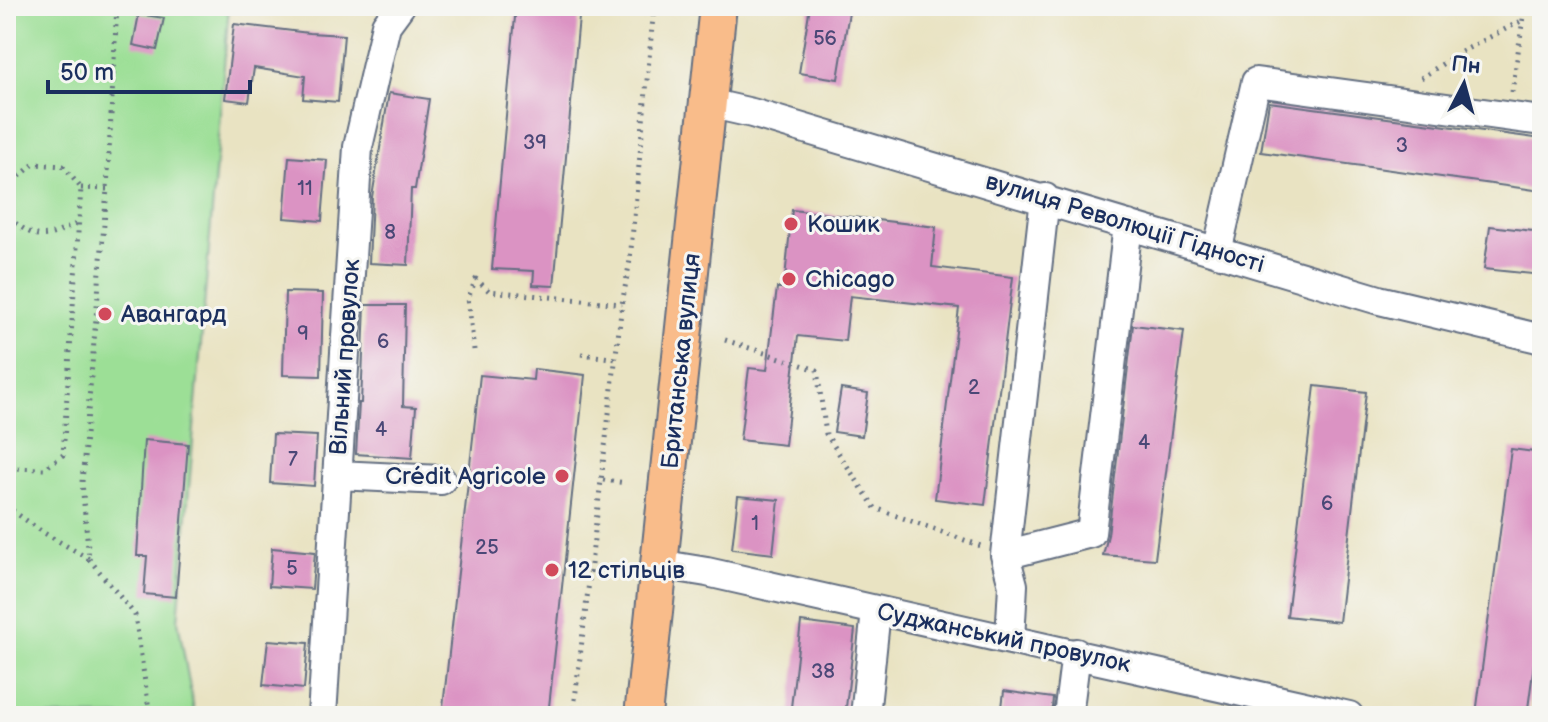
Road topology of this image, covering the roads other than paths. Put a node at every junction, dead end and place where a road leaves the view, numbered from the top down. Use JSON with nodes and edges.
{"nodes":[{"id":1,"x":400,"y":6,"type":"edge"},
{"id":2,"x":718,"y":6,"type":"edge"},
{"id":3,"x":708,"y":103,"type":"junction"},
{"id":4,"x":1542,"y":121,"type":"edge"},
{"id":5,"x":1045,"y":198,"type":"junction"},
{"id":6,"x":1128,"y":225,"type":"junction"},
{"id":7,"x":1217,"y":252,"type":"junction"},
{"id":8,"x":1542,"y":339,"type":"edge"},
{"id":9,"x":338,"y":475,"type":"junction"},
{"id":10,"x":441,"y":480,"type":"dead end"},
{"id":11,"x":1005,"y":555,"type":"junction"},
{"id":12,"x":658,"y":564,"type":"junction"},
{"id":13,"x":876,"y":611,"type":"junction"},
{"id":14,"x":1010,"y":639,"type":"junction"},
{"id":15,"x":1076,"y":653,"type":"junction"},
{"id":16,"x":322,"y":716,"type":"edge"},
{"id":17,"x":643,"y":716,"type":"edge"},
{"id":18,"x":865,"y":716,"type":"edge"},
{"id":19,"x":1068,"y":716,"type":"edge"},
{"id":20,"x":1349,"y":716,"type":"edge"}],
"edges":[{"from":1,"to":9,"type":"street","name":"Вільний провулок"},
{"from":2,"to":3,"type":"main road","name":"Британська вулиця"},
{"from":3,"to":5,"type":"street","name":"вулиця Революції Гідності"},
{"from":3,"to":12,"type":"main road","name":"Британська вулиця"},
{"from":4,"to":7,"type":"street"},
{"from":5,"to":6,"type":"street","name":"вулиця Революції Гідності"},
{"from":5,"to":11,"type":"street"},
{"from":6,"to":7,"type":"street","name":"вулиця Революції Гідності"},
{"from":6,"to":11,"type":"street"},
{"from":7,"to":8,"type":"street","name":"вулиця Революції Гідності"},
{"from":9,"to":10,"type":"street"},
{"from":9,"to":16,"type":"street","name":"Вільний провулок"},
{"from":11,"to":14,"type":"street"},
{"from":12,"to":13,"type":"street","name":"Суджанський провулок"},
{"from":12,"to":17,"type":"main road","name":"Британська вулиця"},
{"from":13,"to":14,"type":"street","name":"Суджанський провулок"},
{"from":13,"to":18,"type":"street"},
{"from":14,"to":15,"type":"street","name":"Суджанський провулок"},
{"from":15,"to":19,"type":"street"},
{"from":15,"to":20,"type":"street","name":"Суджанський провулок"}]}
